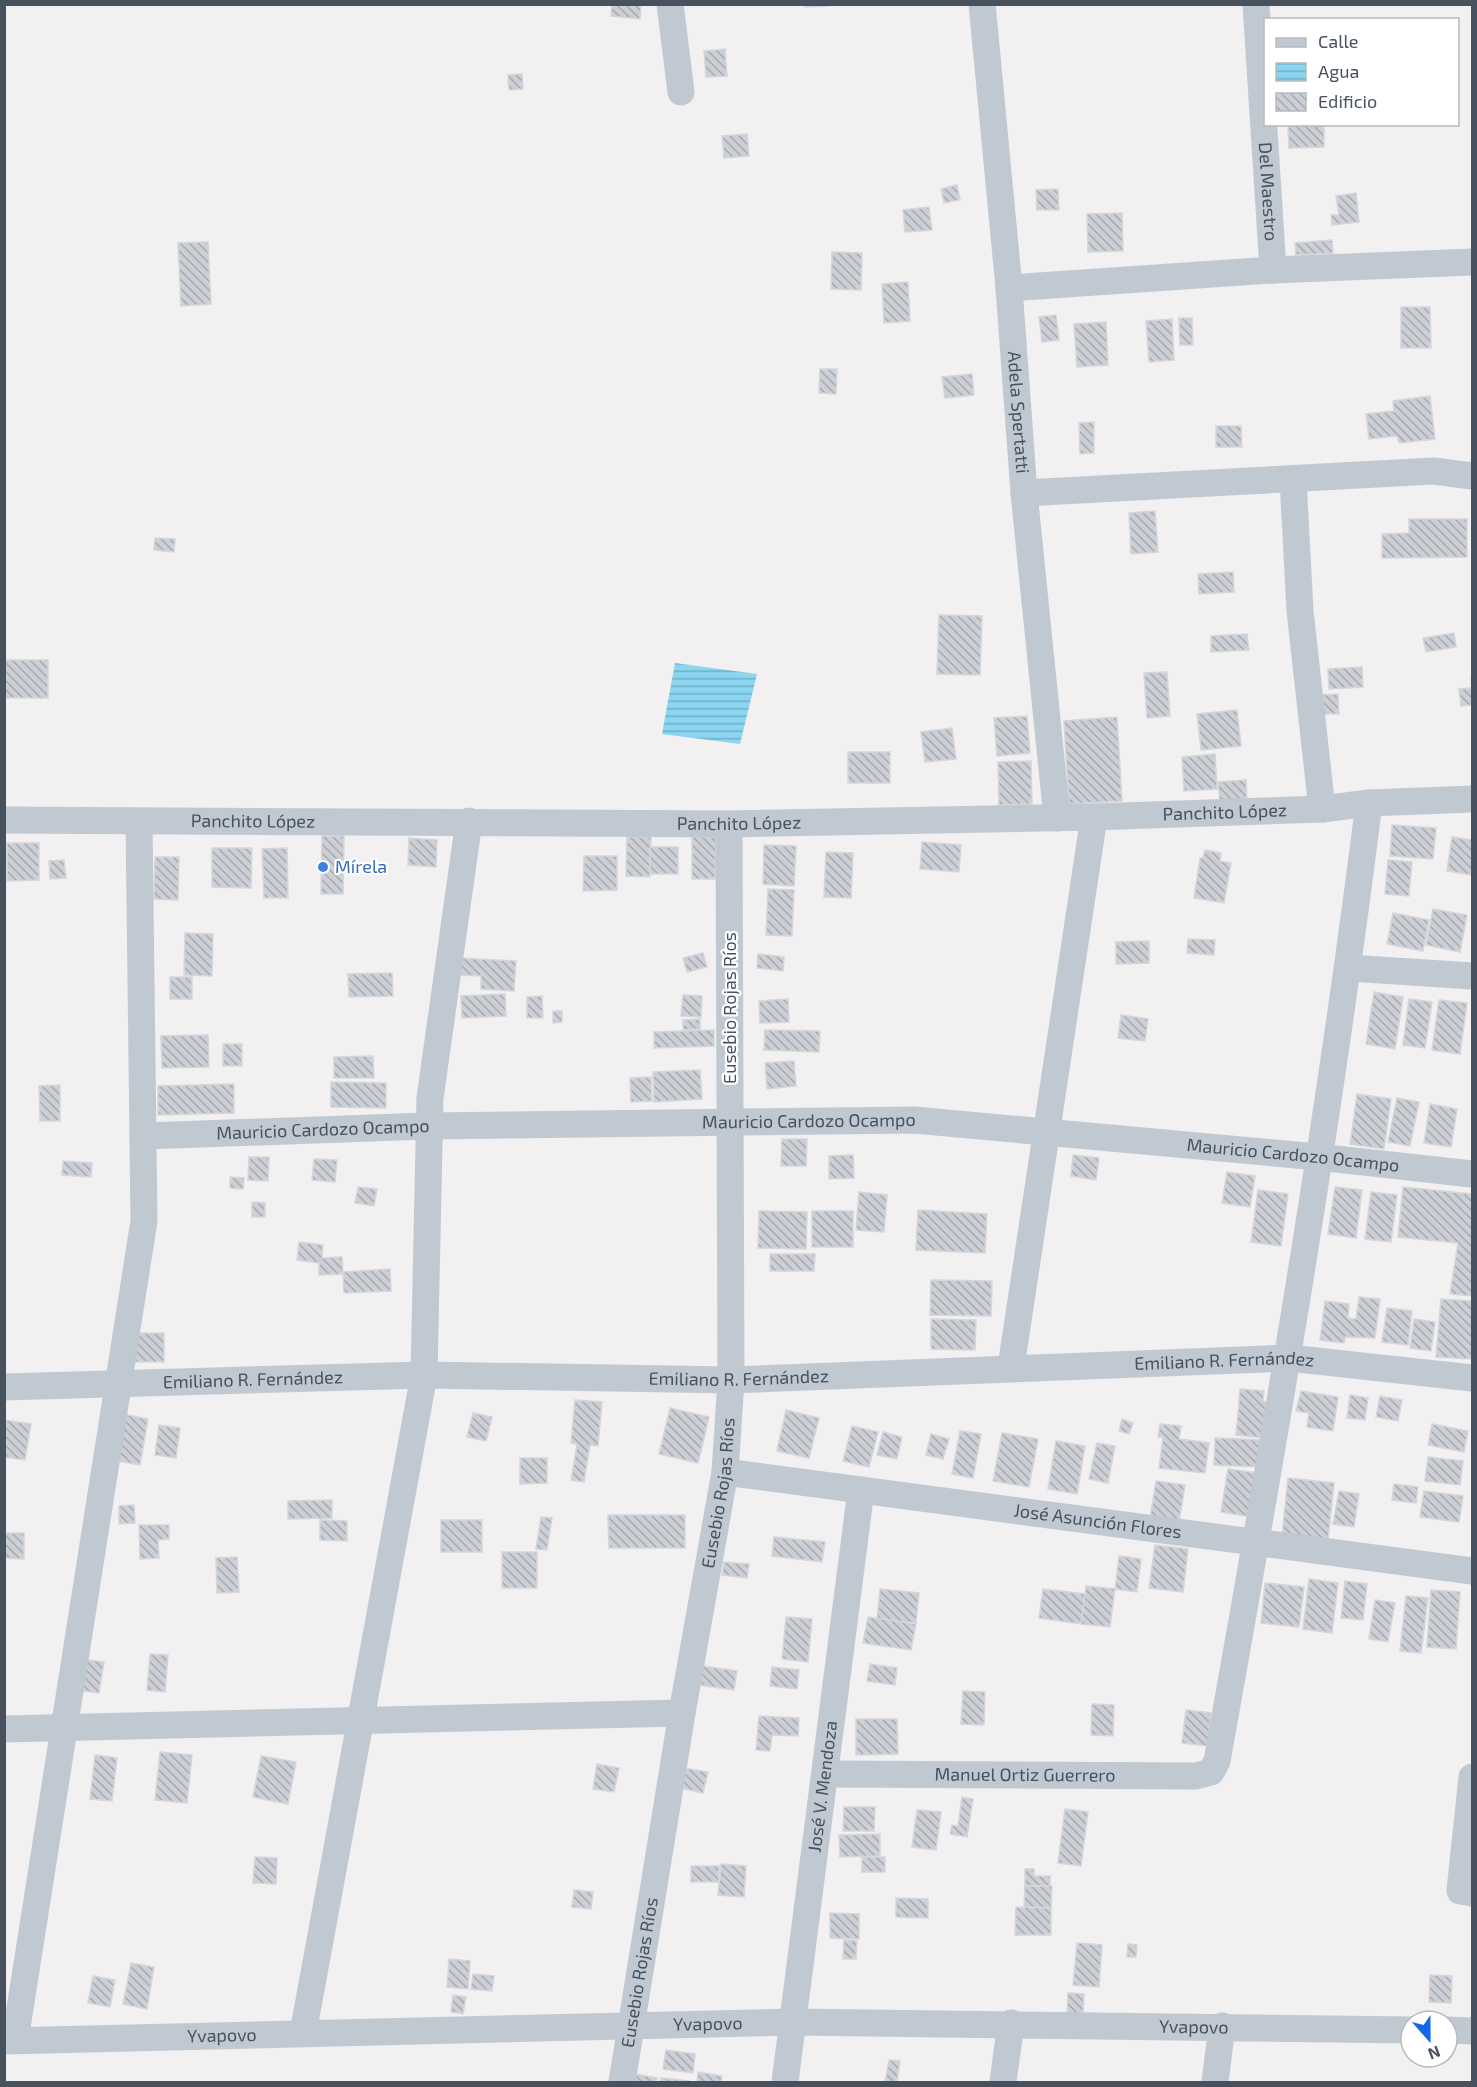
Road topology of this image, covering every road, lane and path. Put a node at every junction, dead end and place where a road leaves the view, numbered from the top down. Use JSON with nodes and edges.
{"nodes":[{"id":1,"x":670,"y":4,"type":"edge"},
{"id":2,"x":981,"y":4,"type":"edge"},
{"id":3,"x":1256,"y":4,"type":"edge"},
{"id":4,"x":681,"y":92,"type":"dead end"},
{"id":5,"x":1473,"y":262,"type":"edge"},
{"id":6,"x":1273,"y":270,"type":"junction"},
{"id":7,"x":1009,"y":288,"type":"junction"},
{"id":8,"x":1473,"y":476,"type":"edge"},
{"id":9,"x":1293,"y":479,"type":"junction"},
{"id":10,"x":1024,"y":493,"type":"junction"},
{"id":11,"x":1473,"y":799,"type":"edge"},
{"id":12,"x":1370,"y":803,"type":"junction"},
{"id":13,"x":1322,"y":809,"type":"junction"},
{"id":14,"x":1057,"y":818,"type":"junction"},
{"id":15,"x":1094,"y":818,"type":"junction"},
{"id":16,"x":4,"y":820,"type":"edge"},
{"id":17,"x":469,"y":821,"type":"junction"},
{"id":18,"x":139,"y":822,"type":"junction"},
{"id":19,"x":729,"y":824,"type":"junction"},
{"id":20,"x":1349,"y":968,"type":"junction"},
{"id":21,"x":1473,"y":976,"type":"edge"},
{"id":22,"x":731,"y":1124,"type":"junction"},
{"id":23,"x":427,"y":1126,"type":"junction"},
{"id":24,"x":1046,"y":1130,"type":"junction"},
{"id":25,"x":145,"y":1136,"type":"junction"},
{"id":26,"x":1318,"y":1157,"type":"junction"},
{"id":27,"x":1473,"y":1174,"type":"edge"},
{"id":28,"x":1289,"y":1358,"type":"junction"},
{"id":29,"x":1011,"y":1367,"type":"junction"},
{"id":30,"x":424,"y":1375,"type":"junction"},
{"id":31,"x":1473,"y":1378,"type":"edge"},
{"id":32,"x":731,"y":1380,"type":"junction"},
{"id":33,"x":119,"y":1383,"type":"junction"},
{"id":34,"x":4,"y":1387,"type":"edge"},
{"id":35,"x":725,"y":1472,"type":"junction"},
{"id":36,"x":861,"y":1490,"type":"junction"},
{"id":37,"x":1257,"y":1540,"type":"junction"},
{"id":38,"x":1473,"y":1571,"type":"edge"},
{"id":39,"x":682,"y":1713,"type":"junction"},
{"id":40,"x":358,"y":1722,"type":"junction"},
{"id":41,"x":66,"y":1727,"type":"junction"},
{"id":42,"x":4,"y":1729,"type":"edge"},
{"id":43,"x":827,"y":1774,"type":"junction"},
{"id":44,"x":1473,"y":1777,"type":"edge"},
{"id":45,"x":1466,"y":1892,"type":"edge"},
{"id":46,"x":792,"y":2022,"type":"junction"},
{"id":47,"x":1011,"y":2023,"type":"junction"},
{"id":48,"x":631,"y":2025,"type":"junction"},
{"id":49,"x":1222,"y":2026,"type":"junction"},
{"id":50,"x":1399,"y":2030,"type":"edge"},
{"id":51,"x":303,"y":2033,"type":"junction"},
{"id":52,"x":10,"y":2041,"type":"edge"},
{"id":53,"x":622,"y":2082,"type":"edge"},
{"id":54,"x":785,"y":2082,"type":"edge"},
{"id":55,"x":1003,"y":2082,"type":"edge"},
{"id":56,"x":1215,"y":2082,"type":"edge"}],
"edges":[{"from":1,"to":4,"type":"street"},
{"from":2,"to":7,"type":"street","name":"Adela Spertatti"},
{"from":3,"to":6,"type":"street","name":"Del Maestro"},
{"from":5,"to":6,"type":"street"},
{"from":6,"to":7,"type":"street"},
{"from":7,"to":10,"type":"street","name":"Adela Spertatti"},
{"from":8,"to":9,"type":"street"},
{"from":9,"to":10,"type":"street"},
{"from":9,"to":13,"type":"street"},
{"from":10,"to":14,"type":"street","name":"Adela Spertatti"},
{"from":11,"to":12,"type":"street","name":"Panchito López"},
{"from":12,"to":13,"type":"street","name":"Panchito López"},
{"from":12,"to":20,"type":"street"},
{"from":13,"to":15,"type":"street","name":"Panchito López"},
{"from":14,"to":15,"type":"street","name":"Panchito López"},
{"from":14,"to":19,"type":"street","name":"Panchito López"},
{"from":15,"to":24,"type":"street"},
{"from":16,"to":18,"type":"street","name":"Panchito López"},
{"from":17,"to":18,"type":"street","name":"Panchito López"},
{"from":17,"to":19,"type":"street","name":"Panchito López"},
{"from":17,"to":23,"type":"street"},
{"from":18,"to":25,"type":"street"},
{"from":19,"to":22,"type":"street","name":"Eusebio Rojas Ríos"},
{"from":20,"to":21,"type":"street"},
{"from":20,"to":26,"type":"street"},
{"from":22,"to":23,"type":"street","name":"Mauricio Cardozo Ocampo"},
{"from":22,"to":24,"type":"street","name":"Mauricio Cardozo Ocampo"},
{"from":22,"to":32,"type":"street","name":"Eusebio Rojas Ríos"},
{"from":23,"to":25,"type":"street","name":"Mauricio Cardozo Ocampo"},
{"from":23,"to":30,"type":"street"},
{"from":24,"to":26,"type":"street","name":"Mauricio Cardozo Ocampo"},
{"from":24,"to":29,"type":"street"},
{"from":25,"to":33,"type":"street"},
{"from":26,"to":27,"type":"street","name":"Mauricio Cardozo Ocampo"},
{"from":26,"to":28,"type":"street"},
{"from":28,"to":29,"type":"street","name":"Emiliano R. Fernández"},
{"from":28,"to":31,"type":"street","name":"Emiliano R. Fernández"},
{"from":28,"to":37,"type":"street"},
{"from":29,"to":32,"type":"street","name":"Emiliano R. Fernández"},
{"from":30,"to":32,"type":"street","name":"Emiliano R. Fernández"},
{"from":30,"to":33,"type":"street","name":"Emiliano R. Fernández"},
{"from":30,"to":40,"type":"street"},
{"from":32,"to":35,"type":"street","name":"Eusebio Rojas Ríos"},
{"from":33,"to":34,"type":"street","name":"Emiliano R. Fernández"},
{"from":33,"to":41,"type":"street"},
{"from":35,"to":36,"type":"street","name":"José Asunción Flores"},
{"from":35,"to":39,"type":"street","name":"Eusebio Rojas Ríos"},
{"from":36,"to":37,"type":"street","name":"José Asunción Flores"},
{"from":36,"to":43,"type":"street","name":"José V. Mendoza"},
{"from":37,"to":38,"type":"street","name":"José Asunción Flores"},
{"from":37,"to":43,"type":"street","name":"Manuel Ortiz Guerrero"},
{"from":39,"to":40,"type":"street"},
{"from":39,"to":48,"type":"street","name":"Eusebio Rojas Ríos"},
{"from":40,"to":41,"type":"street"},
{"from":40,"to":51,"type":"street"},
{"from":41,"to":42,"type":"street"},
{"from":41,"to":52,"type":"street"},
{"from":43,"to":46,"type":"street","name":"José V. Mendoza"},
{"from":44,"to":45,"type":"street"},
{"from":46,"to":47,"type":"street","name":"Yvapovo"},
{"from":46,"to":48,"type":"street","name":"Yvapovo"},
{"from":46,"to":54,"type":"street","name":"José V. Mendoza"},
{"from":47,"to":49,"type":"street","name":"Yvapovo"},
{"from":47,"to":55,"type":"street"},
{"from":48,"to":51,"type":"street","name":"Yvapovo"},
{"from":48,"to":53,"type":"street","name":"Eusebio Rojas Ríos"},
{"from":49,"to":50,"type":"street","name":"Yvapovo"},
{"from":49,"to":56,"type":"street"},
{"from":51,"to":52,"type":"street","name":"Yvapovo"}]}
